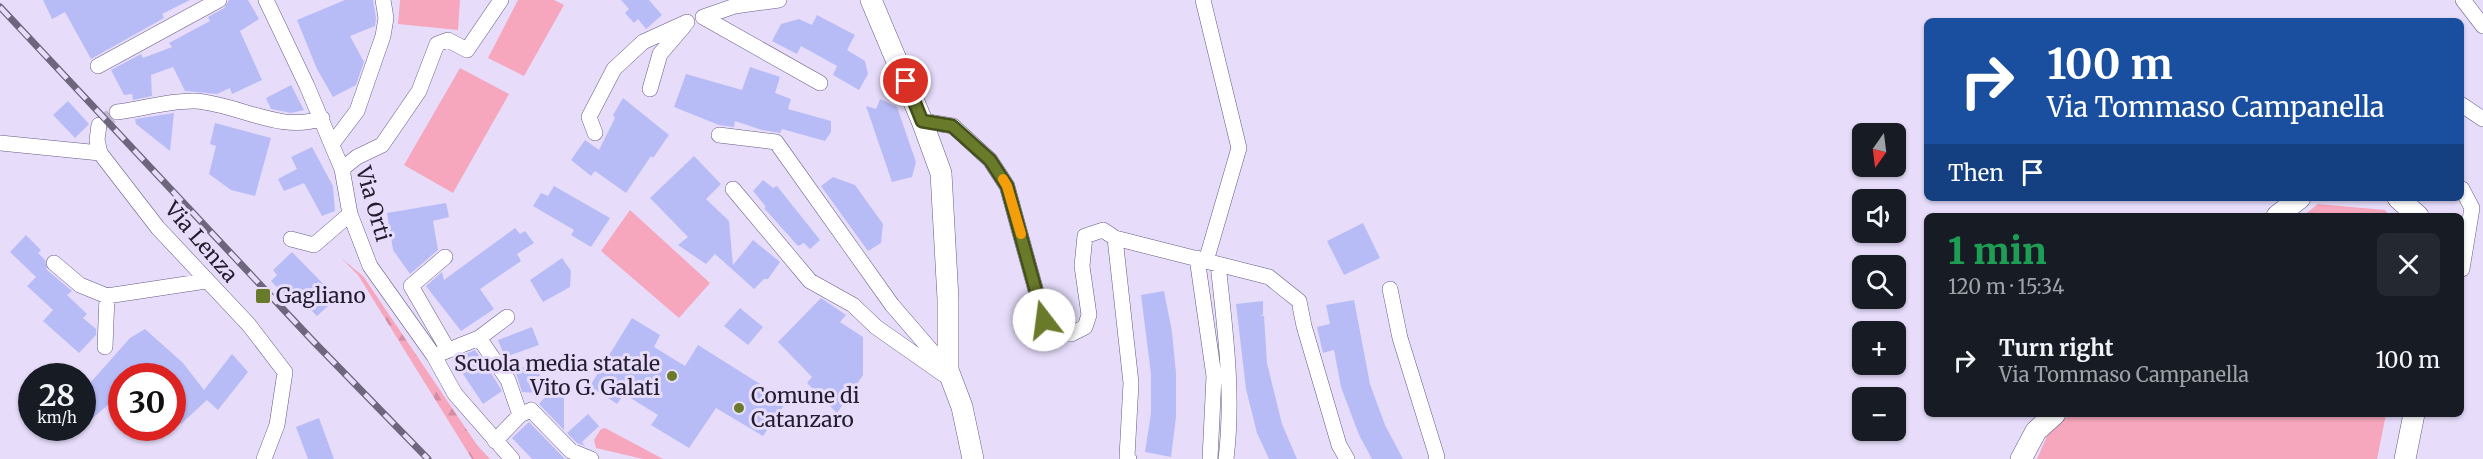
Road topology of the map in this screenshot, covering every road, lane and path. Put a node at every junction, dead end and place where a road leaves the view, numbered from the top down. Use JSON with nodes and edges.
{"nodes":[{"id":1,"x":219,"y":0,"type":"edge"},
{"id":2,"x":266,"y":0,"type":"edge"},
{"id":3,"x":383,"y":0,"type":"edge"},
{"id":4,"x":501,"y":0,"type":"edge"},
{"id":5,"x":779,"y":0,"type":"edge"},
{"id":6,"x":871,"y":0,"type":"edge"},
{"id":7,"x":1203,"y":0,"type":"edge"},
{"id":8,"x":2463,"y":0,"type":"edge"},
{"id":9,"x":703,"y":16,"type":"junction"},
{"id":10,"x":687,"y":22,"type":"junction"},
{"id":11,"x":2483,"y":26,"type":"edge"},
{"id":12,"x":98,"y":66,"type":"dead end"},
{"id":13,"x":820,"y":83,"type":"dead end"},
{"id":14,"x":650,"y":89,"type":"dead end"},
{"id":15,"x":2464,"y":106,"type":"edge"},
{"id":16,"x":117,"y":112,"type":"tunnel mouth"},
{"id":17,"x":322,"y":118,"type":"junction"},
{"id":18,"x":2483,"y":119,"type":"edge"},
{"id":19,"x":922,"y":121,"type":"junction"},
{"id":20,"x":99,"y":125,"type":"dead end"},
{"id":21,"x":595,"y":134,"type":"dead end"},
{"id":22,"x":719,"y":135,"type":"dead end"},
{"id":23,"x":0,"y":142,"type":"edge"},
{"id":24,"x":332,"y":144,"type":"junction"},
{"id":25,"x":100,"y":153,"type":"junction"},
{"id":26,"x":342,"y":169,"type":"junction"},
{"id":27,"x":733,"y":189,"type":"dead end"},
{"id":28,"x":2464,"y":193,"type":"edge"},
{"id":29,"x":2296,"y":201,"type":"edge"},
{"id":30,"x":2401,"y":201,"type":"edge"},
{"id":31,"x":2281,"y":213,"type":"edge"},
{"id":32,"x":2415,"y":213,"type":"edge"},
{"id":33,"x":350,"y":214,"type":"junction"},
{"id":34,"x":1115,"y":238,"type":"junction"},
{"id":35,"x":291,"y":239,"type":"dead end"},
{"id":36,"x":445,"y":257,"type":"dead end"},
{"id":37,"x":2464,"y":257,"type":"edge"},
{"id":38,"x":1207,"y":261,"type":"junction"},
{"id":39,"x":54,"y":263,"type":"dead end"},
{"id":40,"x":206,"y":281,"type":"junction"},
{"id":41,"x":1390,"y":289,"type":"dead end"},
{"id":42,"x":107,"y":296,"type":"junction"},
{"id":43,"x":507,"y":317,"type":"dead end"},
{"id":44,"x":478,"y":338,"type":"junction"},
{"id":45,"x":105,"y":347,"type":"dead end"},
{"id":46,"x":441,"y":353,"type":"junction"},
{"id":47,"x":949,"y":375,"type":"junction"},
{"id":48,"x":520,"y":414,"type":"junction"},
{"id":49,"x":2052,"y":417,"type":"edge"},
{"id":50,"x":2413,"y":417,"type":"edge"},
{"id":51,"x":495,"y":441,"type":"junction"},
{"id":52,"x":568,"y":455,"type":"edge"},
{"id":53,"x":264,"y":459,"type":"edge"},
{"id":54,"x":512,"y":459,"type":"edge"},
{"id":55,"x":591,"y":459,"type":"edge"},
{"id":56,"x":973,"y":459,"type":"edge"},
{"id":57,"x":1130,"y":459,"type":"edge"},
{"id":58,"x":1210,"y":459,"type":"edge"},
{"id":59,"x":1226,"y":459,"type":"edge"},
{"id":60,"x":1347,"y":459,"type":"edge"},
{"id":61,"x":1436,"y":459,"type":"edge"},
{"id":62,"x":2021,"y":459,"type":"edge"},
{"id":63,"x":2405,"y":459,"type":"edge"}],
"edges":[{"from":1,"to":12,"type":"street"},
{"from":2,"to":17,"type":"street","name":"Via Orti"},
{"from":3,"to":24,"type":"street"},
{"from":4,"to":26,"type":"street"},
{"from":5,"to":9,"type":"street"},
{"from":6,"to":19,"type":"street"},
{"from":7,"to":38,"type":"street"},
{"from":8,"to":11,"type":"street"},
{"from":9,"to":10,"type":"street"},
{"from":9,"to":13,"type":"street"},
{"from":10,"to":14,"type":"street"},
{"from":10,"to":21,"type":"street"},
{"from":15,"to":18,"type":"street"},
{"from":16,"to":17,"type":"street"},
{"from":17,"to":24,"type":"street","name":"Via Orti"},
{"from":19,"to":34,"type":"street"},
{"from":19,"to":47,"type":"street"},
{"from":20,"to":25,"type":"street"},
{"from":22,"to":47,"type":"street"},
{"from":23,"to":25,"type":"street"},
{"from":24,"to":26,"type":"street","name":"Via Orti"},
{"from":25,"to":40,"type":"street","name":"Via Lenza"},
{"from":26,"to":33,"type":"street","name":"Via Orti"},
{"from":27,"to":47,"type":"street"},
{"from":28,"to":37,"type":"street"},
{"from":29,"to":31,"type":"street"},
{"from":30,"to":32,"type":"street"},
{"from":33,"to":35,"type":"street"},
{"from":33,"to":46,"type":"street","name":"Via Orti"},
{"from":34,"to":38,"type":"street"},
{"from":34,"to":57,"type":"street"},
{"from":36,"to":46,"type":"street"},
{"from":38,"to":58,"type":"street"},
{"from":38,"to":59,"type":"street"},
{"from":38,"to":60,"type":"street"},
{"from":39,"to":42,"type":"street"},
{"from":40,"to":42,"type":"street"},
{"from":40,"to":53,"type":"street","name":"Via Lenza"},
{"from":41,"to":61,"type":"street"},
{"from":42,"to":45,"type":"street"},
{"from":43,"to":44,"type":"street"},
{"from":44,"to":46,"type":"street"},
{"from":44,"to":48,"type":"street"},
{"from":46,"to":51,"type":"street","name":"Via Orti"},
{"from":47,"to":56,"type":"street"},
{"from":48,"to":51,"type":"street"},
{"from":48,"to":52,"type":"street"},
{"from":49,"to":62,"type":"street"},
{"from":50,"to":63,"type":"street"},
{"from":51,"to":54,"type":"street","name":"Via Orti"},
{"from":52,"to":55,"type":"street"}]}
